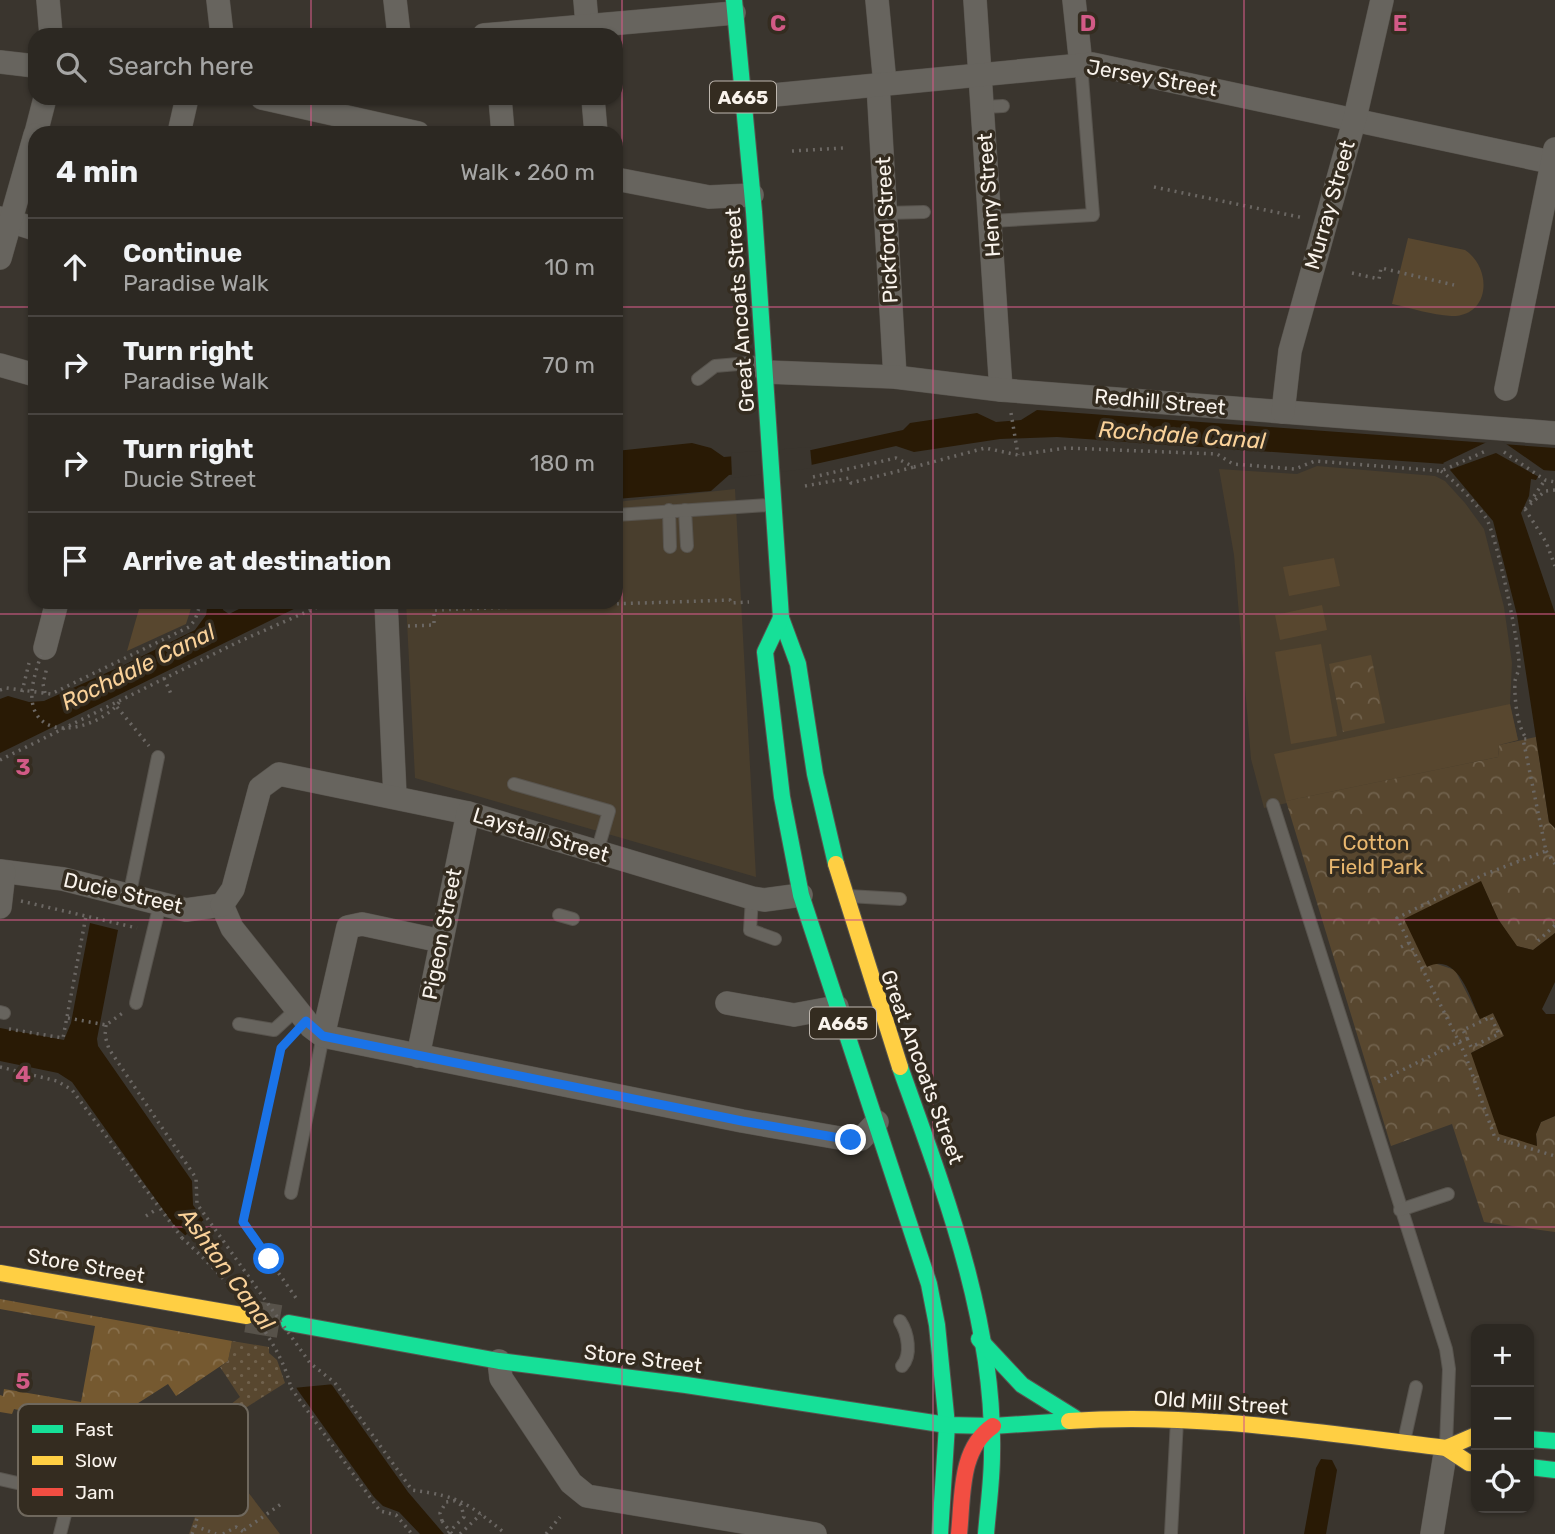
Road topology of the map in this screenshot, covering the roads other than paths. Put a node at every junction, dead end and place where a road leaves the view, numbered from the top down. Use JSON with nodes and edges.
{"nodes":[{"id":1,"x":48,"y":0,"type":"edge"},
{"id":2,"x":218,"y":0,"type":"edge"},
{"id":3,"x":395,"y":0,"type":"edge"},
{"id":4,"x":585,"y":0,"type":"edge"},
{"id":5,"x":877,"y":0,"type":"edge"},
{"id":6,"x":975,"y":0,"type":"edge"},
{"id":7,"x":1074,"y":0,"type":"edge"},
{"id":8,"x":1382,"y":0,"type":"edge"},
{"id":9,"x":734,"y":6,"type":"edge"},
{"id":10,"x":50,"y":28,"type":"edge"},
{"id":11,"x":221,"y":28,"type":"edge"},
{"id":12,"x":398,"y":28,"type":"edge"},
{"id":13,"x":588,"y":28,"type":"edge"},
{"id":14,"x":601,"y":28,"type":"edge"},
{"id":15,"x":0,"y":62,"type":"edge"},
{"id":16,"x":28,"y":65,"type":"edge"},
{"id":17,"x":1082,"y":65,"type":"junction"},
{"id":18,"x":982,"y":74,"type":"junction"},
{"id":19,"x":881,"y":84,"type":"junction"},
{"id":20,"x":743,"y":97,"type":"junction"},
{"id":21,"x":43,"y":105,"type":"edge"},
{"id":22,"x":185,"y":105,"type":"edge"},
{"id":23,"x":293,"y":105,"type":"edge"},
{"id":24,"x":501,"y":105,"type":"edge"},
{"id":25,"x":594,"y":105,"type":"edge"},
{"id":26,"x":1355,"y":118,"type":"junction"},
{"id":27,"x":37,"y":126,"type":"edge"},
{"id":28,"x":181,"y":126,"type":"edge"},
{"id":29,"x":387,"y":126,"type":"edge"},
{"id":30,"x":502,"y":126,"type":"edge"},
{"id":31,"x":595,"y":126,"type":"edge"},
{"id":32,"x":28,"y":154,"type":"edge"},
{"id":33,"x":1554,"y":158,"type":"edge"},
{"id":34,"x":623,"y":180,"type":"edge"},
{"id":35,"x":752,"y":195,"type":"junction"},
{"id":36,"x":924,"y":212,"type":"dead end"},
{"id":37,"x":886,"y":213,"type":"junction"},
{"id":38,"x":5,"y":220,"type":"edge"},
{"id":39,"x":991,"y":221,"type":"junction"},
{"id":40,"x":28,"y":227,"type":"edge"},
{"id":41,"x":0,"y":258,"type":"edge"},
{"id":42,"x":0,"y":365,"type":"edge"},
{"id":43,"x":765,"y":367,"type":"junction"},
{"id":44,"x":28,"y":373,"type":"edge"},
{"id":45,"x":895,"y":377,"type":"junction"},
{"id":46,"x":698,"y":379,"type":"dead end"},
{"id":47,"x":1506,"y":389,"type":"dead end"},
{"id":48,"x":1001,"y":390,"type":"junction"},
{"id":49,"x":1283,"y":412,"type":"junction"},
{"id":50,"x":1555,"y":433,"type":"edge"},
{"id":51,"x":773,"y":505,"type":"junction"},
{"id":52,"x":669,"y":510,"type":"junction"},
{"id":53,"x":685,"y":510,"type":"junction"},
{"id":54,"x":623,"y":514,"type":"edge"},
{"id":55,"x":687,"y":546,"type":"dead end"},
{"id":56,"x":670,"y":547,"type":"dead end"},
{"id":57,"x":55,"y":609,"type":"edge"},
{"id":58,"x":386,"y":609,"type":"edge"},
{"id":59,"x":781,"y":618,"type":"junction"},
{"id":60,"x":43,"y":651,"type":"road end"},
{"id":61,"x":158,"y":757,"type":"road end"},
{"id":62,"x":514,"y":784,"type":"dead end"},
{"id":63,"x":395,"y":796,"type":"junction"},
{"id":64,"x":1273,"y":805,"type":"dead end"},
{"id":65,"x":468,"y":813,"type":"junction"},
{"id":66,"x":597,"y":852,"type":"junction"},
{"id":67,"x":2,"y":871,"type":"edge"},
{"id":68,"x":825,"y":896,"type":"junction"},
{"id":69,"x":129,"y":897,"type":"junction"},
{"id":70,"x":752,"y":898,"type":"junction"},
{"id":71,"x":900,"y":899,"type":"dead end"},
{"id":72,"x":1,"y":901,"type":"edge"},
{"id":73,"x":160,"y":904,"type":"junction"},
{"id":74,"x":222,"y":905,"type":"junction"},
{"id":75,"x":559,"y":915,"type":"dead end"},
{"id":76,"x":573,"y":919,"type":"dead end"},
{"id":77,"x":775,"y":939,"type":"dead end"},
{"id":78,"x":441,"y":941,"type":"junction"},
{"id":79,"x":136,"y":1003,"type":"dead end"},
{"id":80,"x":727,"y":1003,"type":"dead end"},
{"id":81,"x":837,"y":1007,"type":"junction"},
{"id":82,"x":309,"y":1022,"type":"junction"},
{"id":83,"x":239,"y":1024,"type":"dead end"},
{"id":84,"x":418,"y":1056,"type":"junction"},
{"id":85,"x":906,"y":1086,"type":"junction"},
{"id":86,"x":877,"y":1122,"type":"junction"},
{"id":87,"x":291,"y":1193,"type":"dead end"},
{"id":88,"x":1448,"y":1194,"type":"dead end"},
{"id":89,"x":1401,"y":1210,"type":"junction"},
{"id":90,"x":0,"y":1273,"type":"edge"},
{"id":91,"x":247,"y":1316,"type":"tunnel mouth"},
{"id":92,"x":900,"y":1321,"type":"dead end"},
{"id":93,"x":289,"y":1323,"type":"tunnel mouth"},
{"id":94,"x":979,"y":1339,"type":"junction"},
{"id":95,"x":499,"y":1361,"type":"junction"},
{"id":96,"x":902,"y":1366,"type":"dead end"},
{"id":97,"x":1416,"y":1387,"type":"dead end"},
{"id":98,"x":1077,"y":1420,"type":"junction"},
{"id":99,"x":1177,"y":1420,"type":"junction"},
{"id":100,"x":947,"y":1425,"type":"junction"},
{"id":101,"x":993,"y":1426,"type":"junction"},
{"id":102,"x":1471,"y":1437,"type":"edge"},
{"id":103,"x":1534,"y":1439,"type":"edge"},
{"id":104,"x":1555,"y":1441,"type":"edge"},
{"id":105,"x":1403,"y":1445,"type":"junction"},
{"id":106,"x":1446,"y":1448,"type":"junction"},
{"id":107,"x":1471,"y":1463,"type":"edge"},
{"id":108,"x":1534,"y":1468,"type":"edge"},
{"id":109,"x":1555,"y":1470,"type":"edge"},
{"id":110,"x":0,"y":1479,"type":"edge"},
{"id":111,"x":18,"y":1483,"type":"edge"},
{"id":112,"x":65,"y":1516,"type":"edge"},
{"id":113,"x":60,"y":1534,"type":"edge"},
{"id":114,"x":815,"y":1534,"type":"edge"},
{"id":115,"x":940,"y":1534,"type":"edge"},
{"id":116,"x":959,"y":1534,"type":"edge"},
{"id":117,"x":986,"y":1534,"type":"edge"},
{"id":118,"x":1174,"y":1534,"type":"edge"},
{"id":119,"x":1432,"y":1534,"type":"edge"}],
"edges":[{"from":1,"to":10,"type":"street"},
{"from":2,"to":11,"type":"street"},
{"from":3,"to":12,"type":"street"},
{"from":4,"to":13,"type":"street"},
{"from":5,"to":19,"type":"street","name":"Pickford Street"},
{"from":6,"to":18,"type":"street","name":"Henry Street"},
{"from":7,"to":17,"type":"street"},
{"from":8,"to":26,"type":"street","name":"Murray Street"},
{"from":9,"to":14,"type":"street"},
{"from":9,"to":20,"type":"main road","name":"Great Ancoats Street","number":"A665"},
{"from":15,"to":16,"type":"street"},
{"from":17,"to":18,"type":"street","name":"Jersey Street"},
{"from":17,"to":26,"type":"street","name":"Jersey Street"},
{"from":17,"to":39,"type":"lane"},
{"from":18,"to":19,"type":"street","name":"Jersey Street"},
{"from":18,"to":39,"type":"street","name":"Henry Street"},
{"from":19,"to":20,"type":"street","name":"Jersey Street"},
{"from":19,"to":37,"type":"street","name":"Pickford Street"},
{"from":20,"to":35,"type":"main road","name":"Great Ancoats Street","number":"A665"},
{"from":21,"to":27,"type":"street"},
{"from":22,"to":28,"type":"street"},
{"from":23,"to":29,"type":"street"},
{"from":24,"to":30,"type":"street"},
{"from":25,"to":31,"type":"street"},
{"from":26,"to":33,"type":"street","name":"Jersey Street"},
{"from":26,"to":49,"type":"street","name":"Murray Street"},
{"from":32,"to":38,"type":"street"},
{"from":33,"to":47,"type":"street"},
{"from":34,"to":35,"type":"street"},
{"from":35,"to":43,"type":"main road","name":"Great Ancoats Street","number":"A665"},
{"from":36,"to":37,"type":"lane"},
{"from":37,"to":45,"type":"street","name":"Pickford Street"},
{"from":38,"to":40,"type":"street"},
{"from":38,"to":41,"type":"street"},
{"from":39,"to":48,"type":"street","name":"Henry Street"},
{"from":42,"to":44,"type":"street"},
{"from":43,"to":45,"type":"street","name":"Redhill Street"},
{"from":43,"to":46,"type":"lane"},
{"from":43,"to":51,"type":"main road","name":"Great Ancoats Street","number":"A665"},
{"from":45,"to":48,"type":"street","name":"Redhill Street"},
{"from":48,"to":49,"type":"street","name":"Redhill Street"},
{"from":49,"to":50,"type":"street","name":"Redhill Street"},
{"from":51,"to":53,"type":"lane"},
{"from":51,"to":59,"type":"main road","name":"Great Ancoats Street","number":"A665"},
{"from":52,"to":53,"type":"lane"},
{"from":52,"to":54,"type":"lane"},
{"from":52,"to":56,"type":"lane"},
{"from":53,"to":55,"type":"lane"},
{"from":57,"to":60,"type":"street"},
{"from":58,"to":63,"type":"street"},
{"from":59,"to":68,"type":"main road","name":"Great Ancoats Street","number":"A665"},
{"from":59,"to":68,"type":"main road","name":"Great Ancoats Street","number":"A665"},
{"from":61,"to":69,"type":"lane"},
{"from":62,"to":66,"type":"lane"},
{"from":63,"to":65,"type":"street","name":"Laystall Street"},
{"from":63,"to":74,"type":"street","name":"Laystall Street"},
{"from":64,"to":89,"type":"lane"},
{"from":65,"to":66,"type":"street","name":"Laystall Street"},
{"from":65,"to":78,"type":"street","name":"Pigeon Street"},
{"from":66,"to":70,"type":"street","name":"Laystall Street"},
{"from":67,"to":69,"type":"street","name":"Ducie Street"},
{"from":67,"to":72,"type":"street"},
{"from":68,"to":70,"type":"street","name":"Laystall Street"},
{"from":68,"to":71,"type":"lane"},
{"from":68,"to":81,"type":"main road","name":"Great Ancoats Street","number":"A665"},
{"from":68,"to":85,"type":"main road","name":"Great Ancoats Street","number":"A665"},
{"from":69,"to":73,"type":"street","name":"Ducie Street"},
{"from":70,"to":77,"type":"lane"},
{"from":73,"to":74,"type":"street","name":"Ducie Street"},
{"from":73,"to":79,"type":"lane"},
{"from":74,"to":82,"type":"street"},
{"from":75,"to":76,"type":"lane"},
{"from":78,"to":82,"type":"street"},
{"from":78,"to":84,"type":"street","name":"Pigeon Street"},
{"from":80,"to":81,"type":"street"},
{"from":81,"to":86,"type":"main road","name":"Great Ancoats Street","number":"A665"},
{"from":82,"to":83,"type":"lane"},
{"from":82,"to":84,"type":"street"},
{"from":82,"to":87,"type":"lane"},
{"from":84,"to":86,"type":"street"},
{"from":85,"to":86,"type":"main road"},
{"from":85,"to":94,"type":"main road","name":"Great Ancoats Street","number":"A665"},
{"from":86,"to":100,"type":"main road","name":"Great Ancoats Street","number":"A665"},
{"from":88,"to":89,"type":"lane"},
{"from":89,"to":106,"type":"lane"},
{"from":90,"to":91,"type":"main road","name":"Store Street"},
{"from":92,"to":96,"type":"lane"},
{"from":93,"to":95,"type":"main road","name":"Store Street"},
{"from":94,"to":98,"type":"main road"},
{"from":94,"to":101,"type":"main road","name":"Great Ancoats Street","number":"A665"},
{"from":95,"to":100,"type":"main road","name":"Store Street"},
{"from":95,"to":114,"type":"street"},
{"from":97,"to":105,"type":"lane"},
{"from":98,"to":99,"type":"main road","name":"Old Mill Street"},
{"from":98,"to":101,"type":"main road","name":"Old Mill Street"},
{"from":99,"to":105,"type":"main road","name":"Old Mill Street"},
{"from":99,"to":118,"type":"lane"},
{"from":100,"to":101,"type":"main road","name":"Store Street"},
{"from":100,"to":115,"type":"main road","name":"Great Ancoats Street","number":"A665"},
{"from":101,"to":116,"type":"main road"},
{"from":101,"to":117,"type":"main road","name":"Great Ancoats Street","number":"A665"},
{"from":102,"to":106,"type":"main road","name":"Old Mill Street"},
{"from":103,"to":104,"type":"main road"},
{"from":105,"to":106,"type":"main road","name":"Old Mill Street"},
{"from":106,"to":107,"type":"main road","name":"Old Mill Street"},
{"from":106,"to":119,"type":"street"},
{"from":108,"to":109,"type":"main road"},
{"from":110,"to":111,"type":"lane"},
{"from":112,"to":113,"type":"lane"}]}
